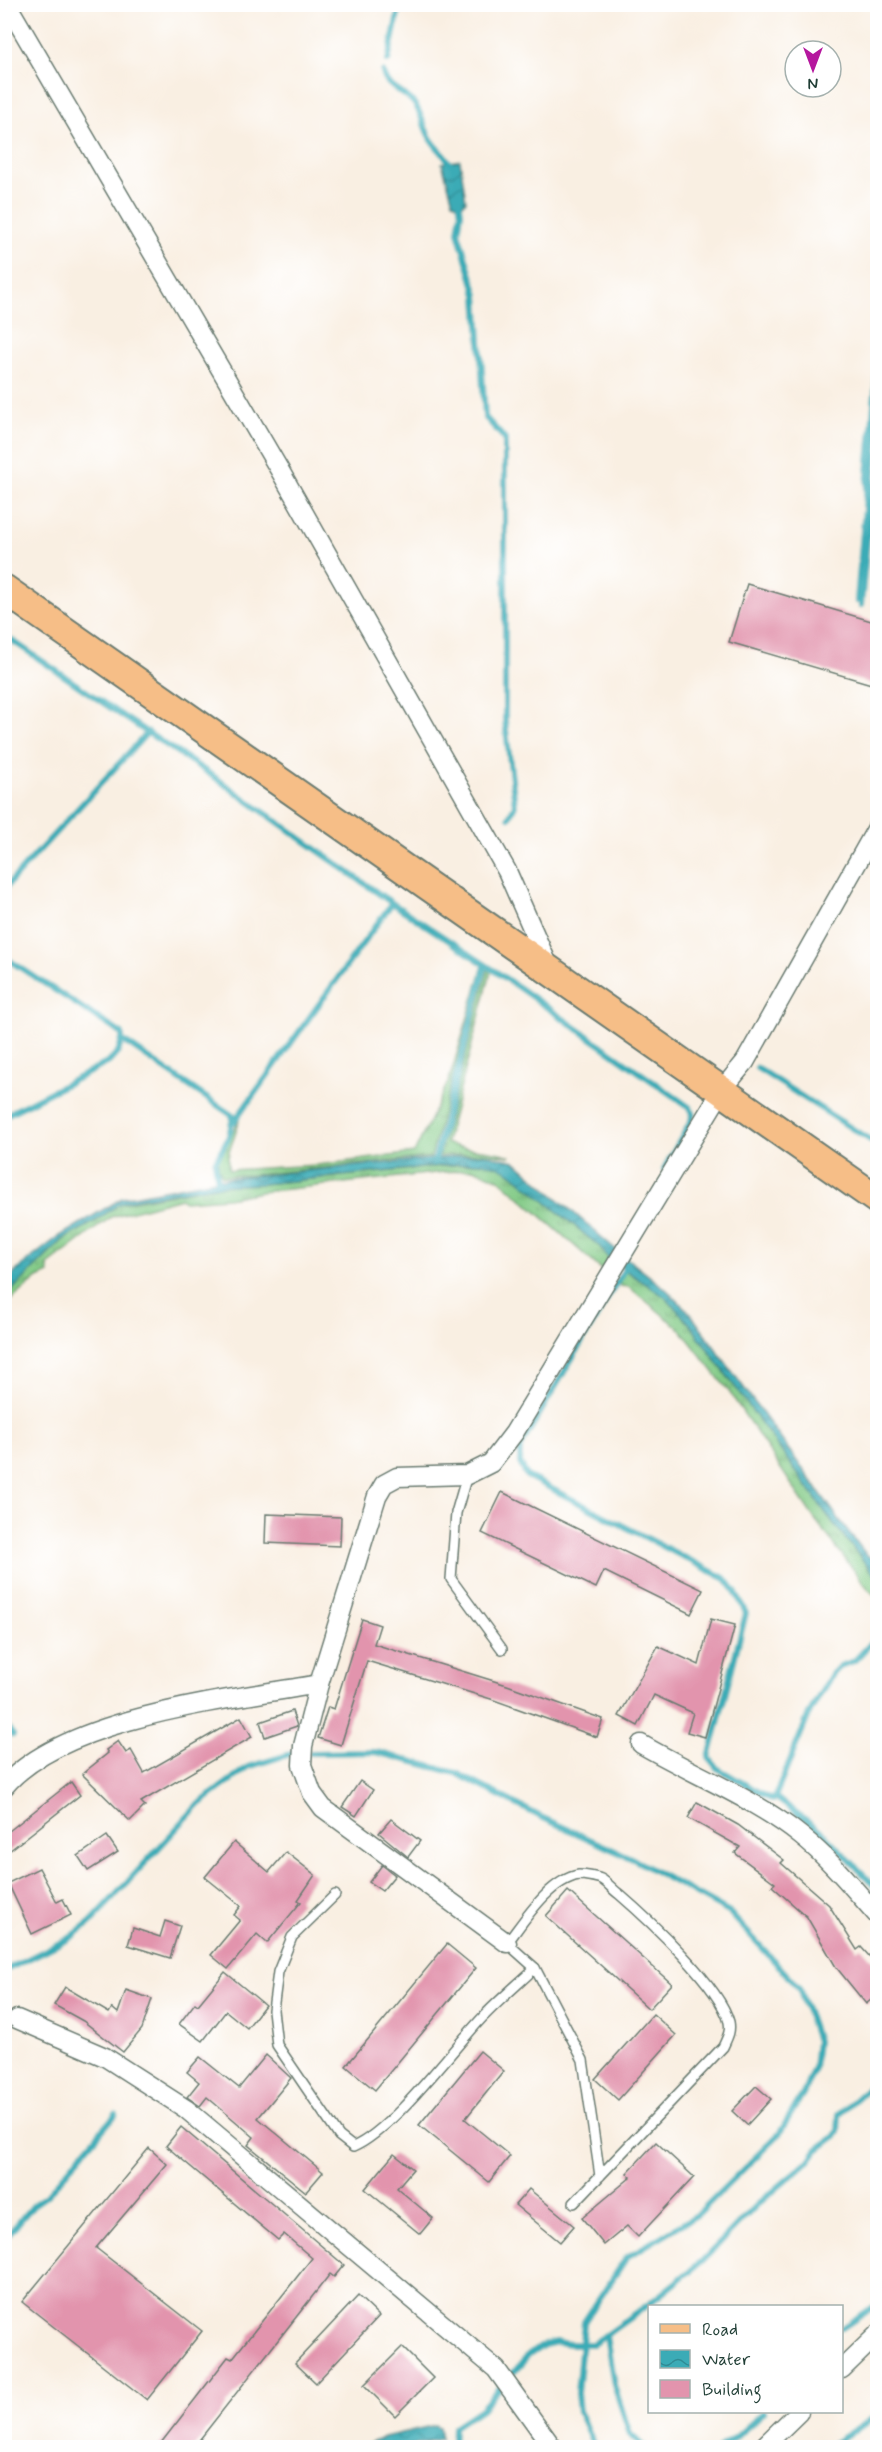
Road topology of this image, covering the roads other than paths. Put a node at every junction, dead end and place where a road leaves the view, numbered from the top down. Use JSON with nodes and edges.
{"nodes":[{"id":1,"x":7,"y":4,"type":"edge"},
{"id":2,"x":4,"y":590,"type":"edge"},
{"id":3,"x":878,"y":826,"type":"edge"},
{"id":4,"x":550,"y":970,"type":"junction"},
{"id":5,"x":722,"y":1090,"type":"junction"},
{"id":6,"x":878,"y":1200,"type":"edge"},
{"id":7,"x":467,"y":1475,"type":"junction"},
{"id":8,"x":502,"y":1649,"type":"dead end"},
{"id":9,"x":319,"y":1684,"type":"junction"},
{"id":10,"x":641,"y":1744,"type":"dead end"},
{"id":11,"x":4,"y":1787,"type":"edge"},
{"id":12,"x":334,"y":1895,"type":"dead end"},
{"id":13,"x":878,"y":1916,"type":"edge"},
{"id":14,"x":507,"y":1943,"type":"junction"},
{"id":15,"x":535,"y":1968,"type":"junction"},
{"id":16,"x":17,"y":2019,"type":"dead end"},
{"id":17,"x":600,"y":2176,"type":"junction"},
{"id":18,"x":574,"y":2203,"type":"dead end"},
{"id":19,"x":878,"y":2334,"type":"edge"},
{"id":20,"x":843,"y":2368,"type":"edge"},
{"id":21,"x":798,"y":2413,"type":"edge"},
{"id":22,"x":553,"y":2448,"type":"edge"},
{"id":23,"x":762,"y":2448,"type":"edge"}],
"edges":[{"from":1,"to":4,"type":"street"},
{"from":2,"to":4,"type":"main road"},
{"from":3,"to":5,"type":"street"},
{"from":4,"to":5,"type":"main road"},
{"from":5,"to":6,"type":"main road"},
{"from":5,"to":7,"type":"street"},
{"from":7,"to":8,"type":"lane"},
{"from":7,"to":9,"type":"street"},
{"from":9,"to":11,"type":"street"},
{"from":9,"to":14,"type":"street"},
{"from":10,"to":13,"type":"street"},
{"from":12,"to":15,"type":"lane"},
{"from":14,"to":15,"type":"lane"},
{"from":14,"to":17,"type":"lane"},
{"from":15,"to":17,"type":"lane"},
{"from":16,"to":22,"type":"street"},
{"from":17,"to":18,"type":"lane"},
{"from":19,"to":20,"type":"street"},
{"from":21,"to":23,"type":"street"}]}
